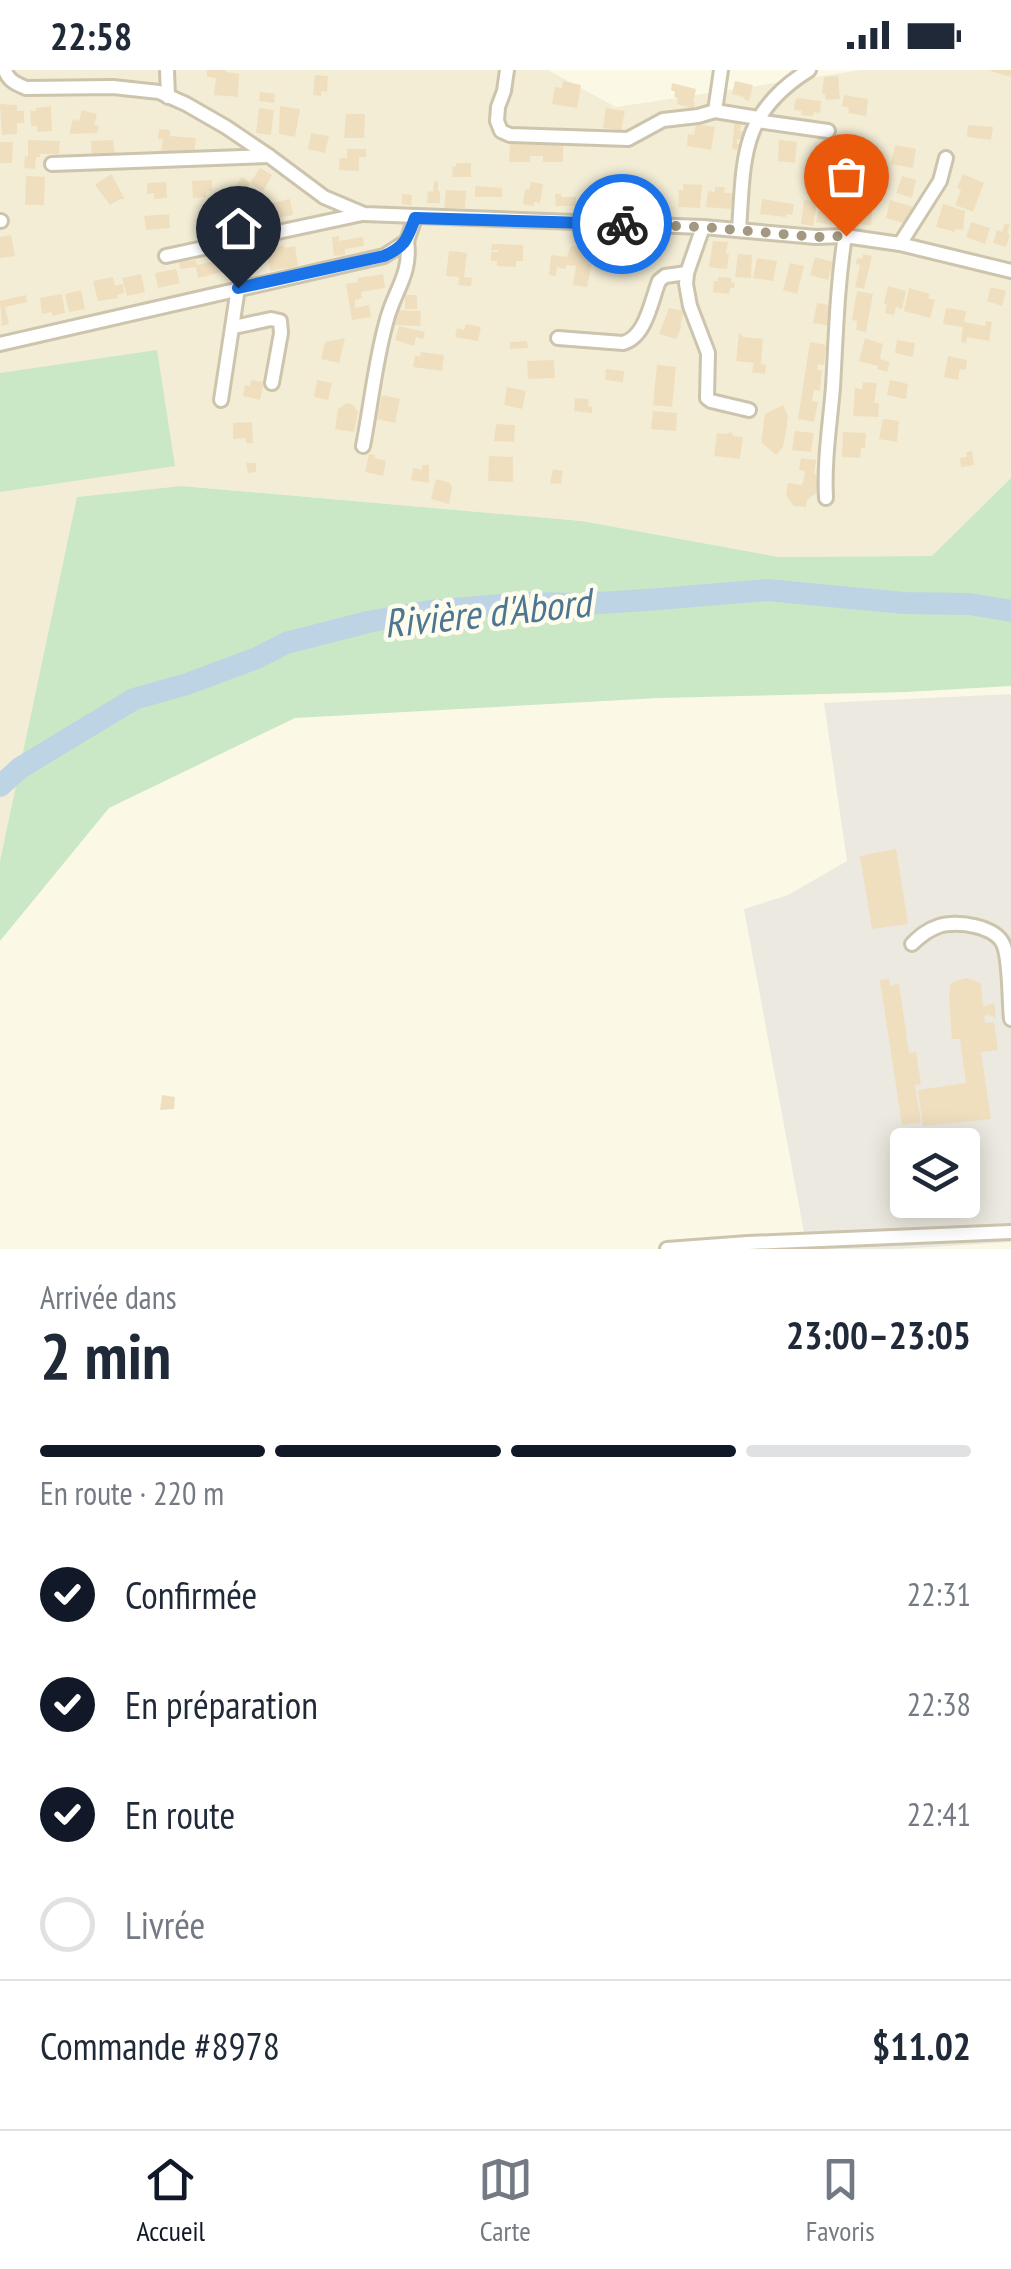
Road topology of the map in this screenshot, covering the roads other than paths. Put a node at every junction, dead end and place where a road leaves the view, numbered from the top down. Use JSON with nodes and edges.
{"nodes":[{"id":1,"x":167,"y":70,"type":"edge"},
{"id":2,"x":507,"y":70,"type":"edge"},
{"id":3,"x":721,"y":70,"type":"edge"},
{"id":4,"x":809,"y":70,"type":"edge"},
{"id":5,"x":4,"y":76,"type":"edge"},
{"id":6,"x":168,"y":96,"type":"junction"},
{"id":7,"x":715,"y":111,"type":"junction"},
{"id":8,"x":758,"y":120,"type":"junction"},
{"id":9,"x":828,"y":132,"type":"dead end"},
{"id":10,"x":269,"y":156,"type":"junction"},
{"id":11,"x":946,"y":158,"type":"dead end"},
{"id":12,"x":52,"y":164,"type":"dead end"},
{"id":13,"x":364,"y":214,"type":"junction"},
{"id":14,"x":415,"y":218,"type":"junction"},
{"id":15,"x":703,"y":227,"type":"junction"},
{"id":16,"x":739,"y":230,"type":"junction"},
{"id":17,"x":846,"y":236,"type":"junction"},
{"id":18,"x":407,"y":241,"type":"junction"},
{"id":19,"x":900,"y":244,"type":"junction"},
{"id":20,"x":166,"y":256,"type":"dead end"},
{"id":21,"x":1011,"y":271,"type":"edge"},
{"id":22,"x":687,"y":274,"type":"junction"},
{"id":23,"x":238,"y":288,"type":"junction"},
{"id":24,"x":234,"y":327,"type":"junction"},
{"id":25,"x":558,"y":338,"type":"dead end"},
{"id":26,"x":0,"y":344,"type":"edge"},
{"id":27,"x":272,"y":383,"type":"dead end"},
{"id":28,"x":221,"y":400,"type":"dead end"},
{"id":29,"x":750,"y":410,"type":"dead end"},
{"id":30,"x":363,"y":446,"type":"dead end"},
{"id":31,"x":826,"y":498,"type":"dead end"},
{"id":32,"x":912,"y":944,"type":"dead end"},
{"id":33,"x":1011,"y":1019,"type":"edge"},
{"id":34,"x":1011,"y":1232,"type":"edge"},
{"id":35,"x":667,"y":1249,"type":"edge"}],
"edges":[{"from":1,"to":6,"type":"street"},
{"from":2,"to":7,"type":"street"},
{"from":3,"to":7,"type":"street"},
{"from":4,"to":8,"type":"street"},
{"from":5,"to":6,"type":"street"},
{"from":6,"to":10,"type":"street"},
{"from":7,"to":8,"type":"street"},
{"from":8,"to":9,"type":"street"},
{"from":8,"to":16,"type":"street"},
{"from":10,"to":12,"type":"street"},
{"from":10,"to":13,"type":"street"},
{"from":11,"to":19,"type":"street"},
{"from":13,"to":14,"type":"street"},
{"from":13,"to":20,"type":"street"},
{"from":14,"to":15,"type":"street"},
{"from":14,"to":18,"type":"street"},
{"from":15,"to":16,"type":"street"},
{"from":15,"to":22,"type":"street"},
{"from":16,"to":17,"type":"street"},
{"from":17,"to":19,"type":"street"},
{"from":17,"to":31,"type":"street"},
{"from":18,"to":23,"type":"street"},
{"from":18,"to":30,"type":"street"},
{"from":19,"to":21,"type":"street"},
{"from":22,"to":25,"type":"street"},
{"from":22,"to":29,"type":"street"},
{"from":23,"to":24,"type":"street"},
{"from":23,"to":26,"type":"street"},
{"from":24,"to":27,"type":"street"},
{"from":24,"to":28,"type":"street"},
{"from":32,"to":33,"type":"street"},
{"from":34,"to":35,"type":"street"}]}
